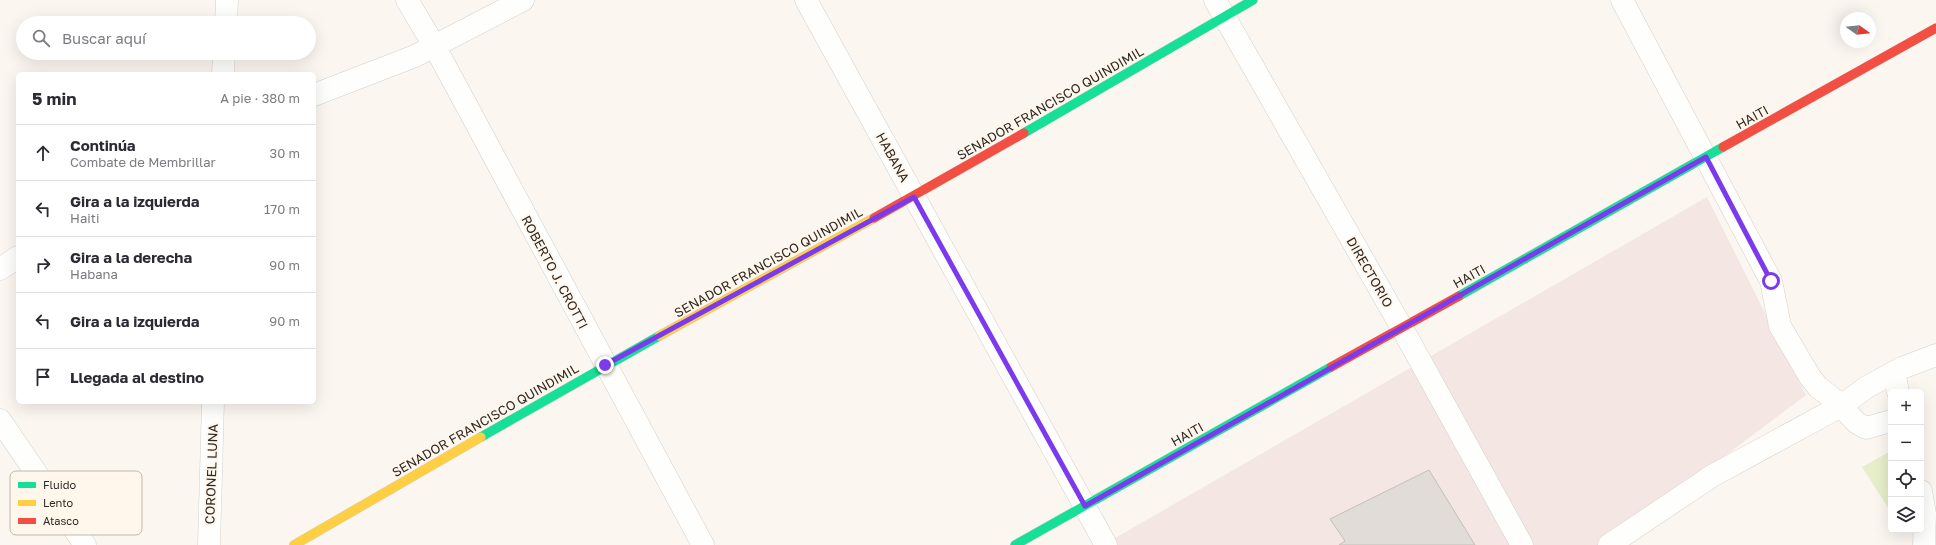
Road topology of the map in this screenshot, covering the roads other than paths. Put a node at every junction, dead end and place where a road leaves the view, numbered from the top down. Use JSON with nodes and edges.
{"nodes":[{"id":1,"x":227,"y":0,"type":"edge"},
{"id":2,"x":407,"y":0,"type":"edge"},
{"id":3,"x":523,"y":0,"type":"edge"},
{"id":4,"x":806,"y":0,"type":"edge"},
{"id":5,"x":1253,"y":0,"type":"edge"},
{"id":6,"x":1622,"y":0,"type":"edge"},
{"id":7,"x":1219,"y":8,"type":"edge"},
{"id":8,"x":226,"y":16,"type":"edge"},
{"id":9,"x":1936,"y":28,"type":"edge"},
{"id":10,"x":435,"y":47,"type":"junction"},
{"id":11,"x":224,"y":60,"type":"edge"},
{"id":12,"x":223,"y":72,"type":"edge"},
{"id":13,"x":316,"y":94,"type":"edge"},
{"id":14,"x":1706,"y":157,"type":"junction"},
{"id":15,"x":914,"y":197,"type":"junction"},
{"id":16,"x":16,"y":258,"type":"edge"},
{"id":17,"x":0,"y":268,"type":"edge"},
{"id":18,"x":1402,"y":328,"type":"junction"},
{"id":19,"x":1936,"y":356,"type":"edge"},
{"id":20,"x":605,"y":365,"type":"junction"},
{"id":21,"x":1896,"y":382,"type":"edge"},
{"id":22,"x":213,"y":404,"type":"edge"},
{"id":23,"x":1841,"y":406,"type":"junction"},
{"id":24,"x":0,"y":420,"type":"edge"},
{"id":25,"x":1888,"y":422,"type":"edge"},
{"id":26,"x":35,"y":471,"type":"edge"},
{"id":27,"x":1922,"y":497,"type":"edge"},
{"id":28,"x":1085,"y":506,"type":"junction"},
{"id":29,"x":78,"y":535,"type":"edge"},
{"id":30,"x":85,"y":545,"type":"edge"},
{"id":31,"x":209,"y":545,"type":"edge"},
{"id":32,"x":294,"y":545,"type":"edge"},
{"id":33,"x":702,"y":545,"type":"edge"},
{"id":34,"x":1015,"y":545,"type":"edge"},
{"id":35,"x":1106,"y":545,"type":"edge"},
{"id":36,"x":1522,"y":545,"type":"edge"},
{"id":37,"x":1609,"y":545,"type":"edge"},
{"id":38,"x":1924,"y":545,"type":"edge"}],
"edges":[{"from":1,"to":8,"type":"street"},
{"from":2,"to":10,"type":"street","name":"ROBERTO J. CROTTI"},
{"from":3,"to":10,"type":"street"},
{"from":4,"to":15,"type":"street","name":"HABANA"},
{"from":5,"to":7,"type":"street","name":"SENADOR FRANCISCO QUINDIMIL"},
{"from":6,"to":14,"type":"street"},
{"from":7,"to":15,"type":"street","name":"SENADOR FRANCISCO QUINDIMIL"},
{"from":7,"to":18,"type":"street","name":"DIRECTORIO"},
{"from":9,"to":14,"type":"street","name":"HAITI"},
{"from":10,"to":13,"type":"street"},
{"from":10,"to":20,"type":"street","name":"ROBERTO J. CROTTI"},
{"from":11,"to":12,"type":"street"},
{"from":14,"to":18,"type":"street","name":"HAITI"},
{"from":14,"to":23,"type":"street"},
{"from":15,"to":20,"type":"street","name":"SENADOR FRANCISCO QUINDIMIL"},
{"from":15,"to":28,"type":"street","name":"HABANA"},
{"from":16,"to":17,"type":"street"},
{"from":18,"to":28,"type":"street","name":"HAITI"},
{"from":18,"to":36,"type":"street","name":"DIRECTORIO"},
{"from":19,"to":21,"type":"street"},
{"from":20,"to":32,"type":"street","name":"SENADOR FRANCISCO QUINDIMIL"},
{"from":20,"to":33,"type":"street","name":"ROBERTO J. CROTTI"},
{"from":21,"to":23,"type":"street"},
{"from":22,"to":31,"type":"street","name":"CORONEL LUNA"},
{"from":23,"to":25,"type":"street"},
{"from":23,"to":37,"type":"street"},
{"from":24,"to":26,"type":"street"},
{"from":27,"to":38,"type":"street"},
{"from":28,"to":34,"type":"street","name":"HAITI"},
{"from":28,"to":35,"type":"street","name":"HABANA"},
{"from":29,"to":30,"type":"street"}]}
